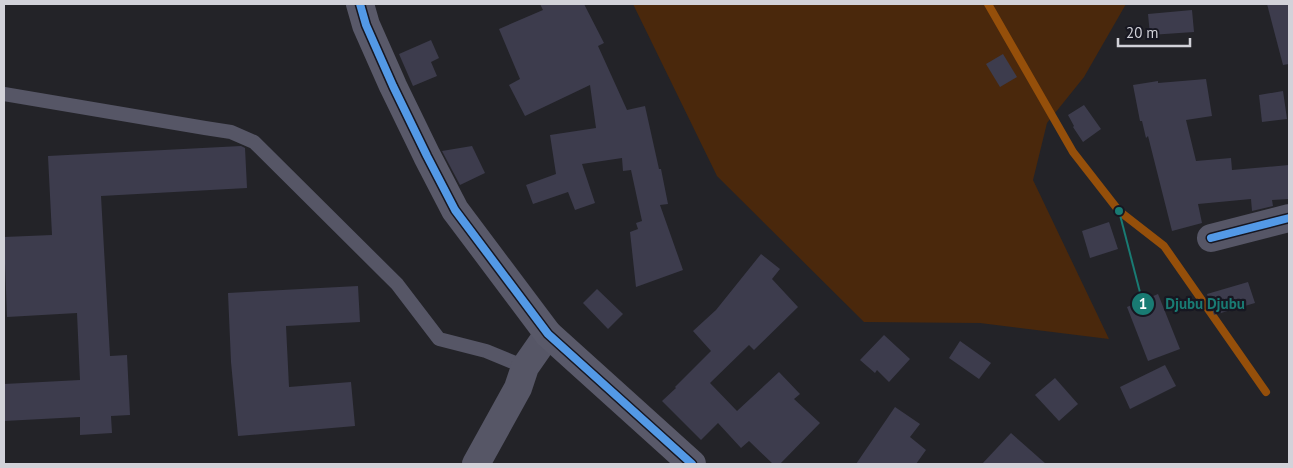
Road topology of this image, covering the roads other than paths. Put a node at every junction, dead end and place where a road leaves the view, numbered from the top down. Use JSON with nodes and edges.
{"nodes":[{"id":1,"x":360,"y":4,"type":"edge"},
{"id":2,"x":4,"y":94,"type":"edge"},
{"id":3,"x":1289,"y":218,"type":"edge"},
{"id":4,"x":1211,"y":238,"type":"dead end"},
{"id":5,"x":548,"y":334,"type":"junction"},
{"id":6,"x":525,"y":367,"type":"junction"},
{"id":7,"x":476,"y":464,"type":"edge"},
{"id":8,"x":692,"y":464,"type":"edge"}],
"edges":[{"from":1,"to":5,"type":"street"},
{"from":2,"to":6,"type":"lane"},
{"from":3,"to":4,"type":"street"},
{"from":5,"to":6,"type":"street"},
{"from":5,"to":8,"type":"street"},
{"from":6,"to":7,"type":"street"}]}
